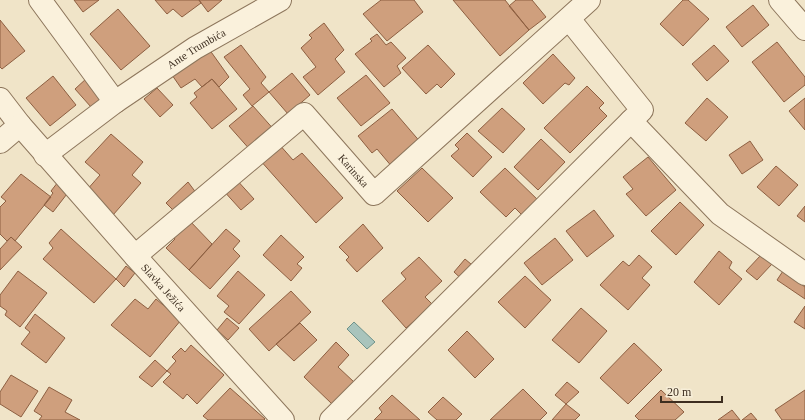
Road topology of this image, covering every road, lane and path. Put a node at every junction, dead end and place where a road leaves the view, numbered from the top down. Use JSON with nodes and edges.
{"nodes":[{"id":1,"x":40,"y":0,"type":"edge"},
{"id":2,"x":280,"y":0,"type":"edge"},
{"id":3,"x":589,"y":0,"type":"edge"},
{"id":4,"x":780,"y":0,"type":"edge"},
{"id":5,"x":569,"y":19,"type":"junction"},
{"id":6,"x":805,"y":29,"type":"edge"},
{"id":7,"x":0,"y":99,"type":"edge"},
{"id":8,"x":115,"y":102,"type":"junction"},
{"id":9,"x":631,"y":122,"type":"junction"},
{"id":10,"x":20,"y":125,"type":"junction"},
{"id":11,"x":0,"y":142,"type":"edge"},
{"id":12,"x":45,"y":155,"type":"junction"},
{"id":13,"x":135,"y":256,"type":"junction"},
{"id":14,"x":805,"y":274,"type":"edge"},
{"id":15,"x":282,"y":420,"type":"edge"},
{"id":16,"x":331,"y":420,"type":"edge"}],
"edges":[{"from":1,"to":8,"type":"street"},
{"from":2,"to":8,"type":"street","name":"Ante Trumbića"},
{"from":3,"to":5,"type":"street","name":"Karinska"},
{"from":4,"to":6,"type":"street"},
{"from":5,"to":9,"type":"street"},
{"from":5,"to":13,"type":"street","name":"Karinska"},
{"from":7,"to":10,"type":"street"},
{"from":8,"to":12,"type":"street","name":"Ante Trumbića"},
{"from":9,"to":14,"type":"street"},
{"from":9,"to":16,"type":"street"},
{"from":10,"to":11,"type":"street"},
{"from":10,"to":12,"type":"street"},
{"from":12,"to":13,"type":"street","name":"Slavka Ježića"},
{"from":13,"to":15,"type":"street","name":"Slavka Ježića"}]}
